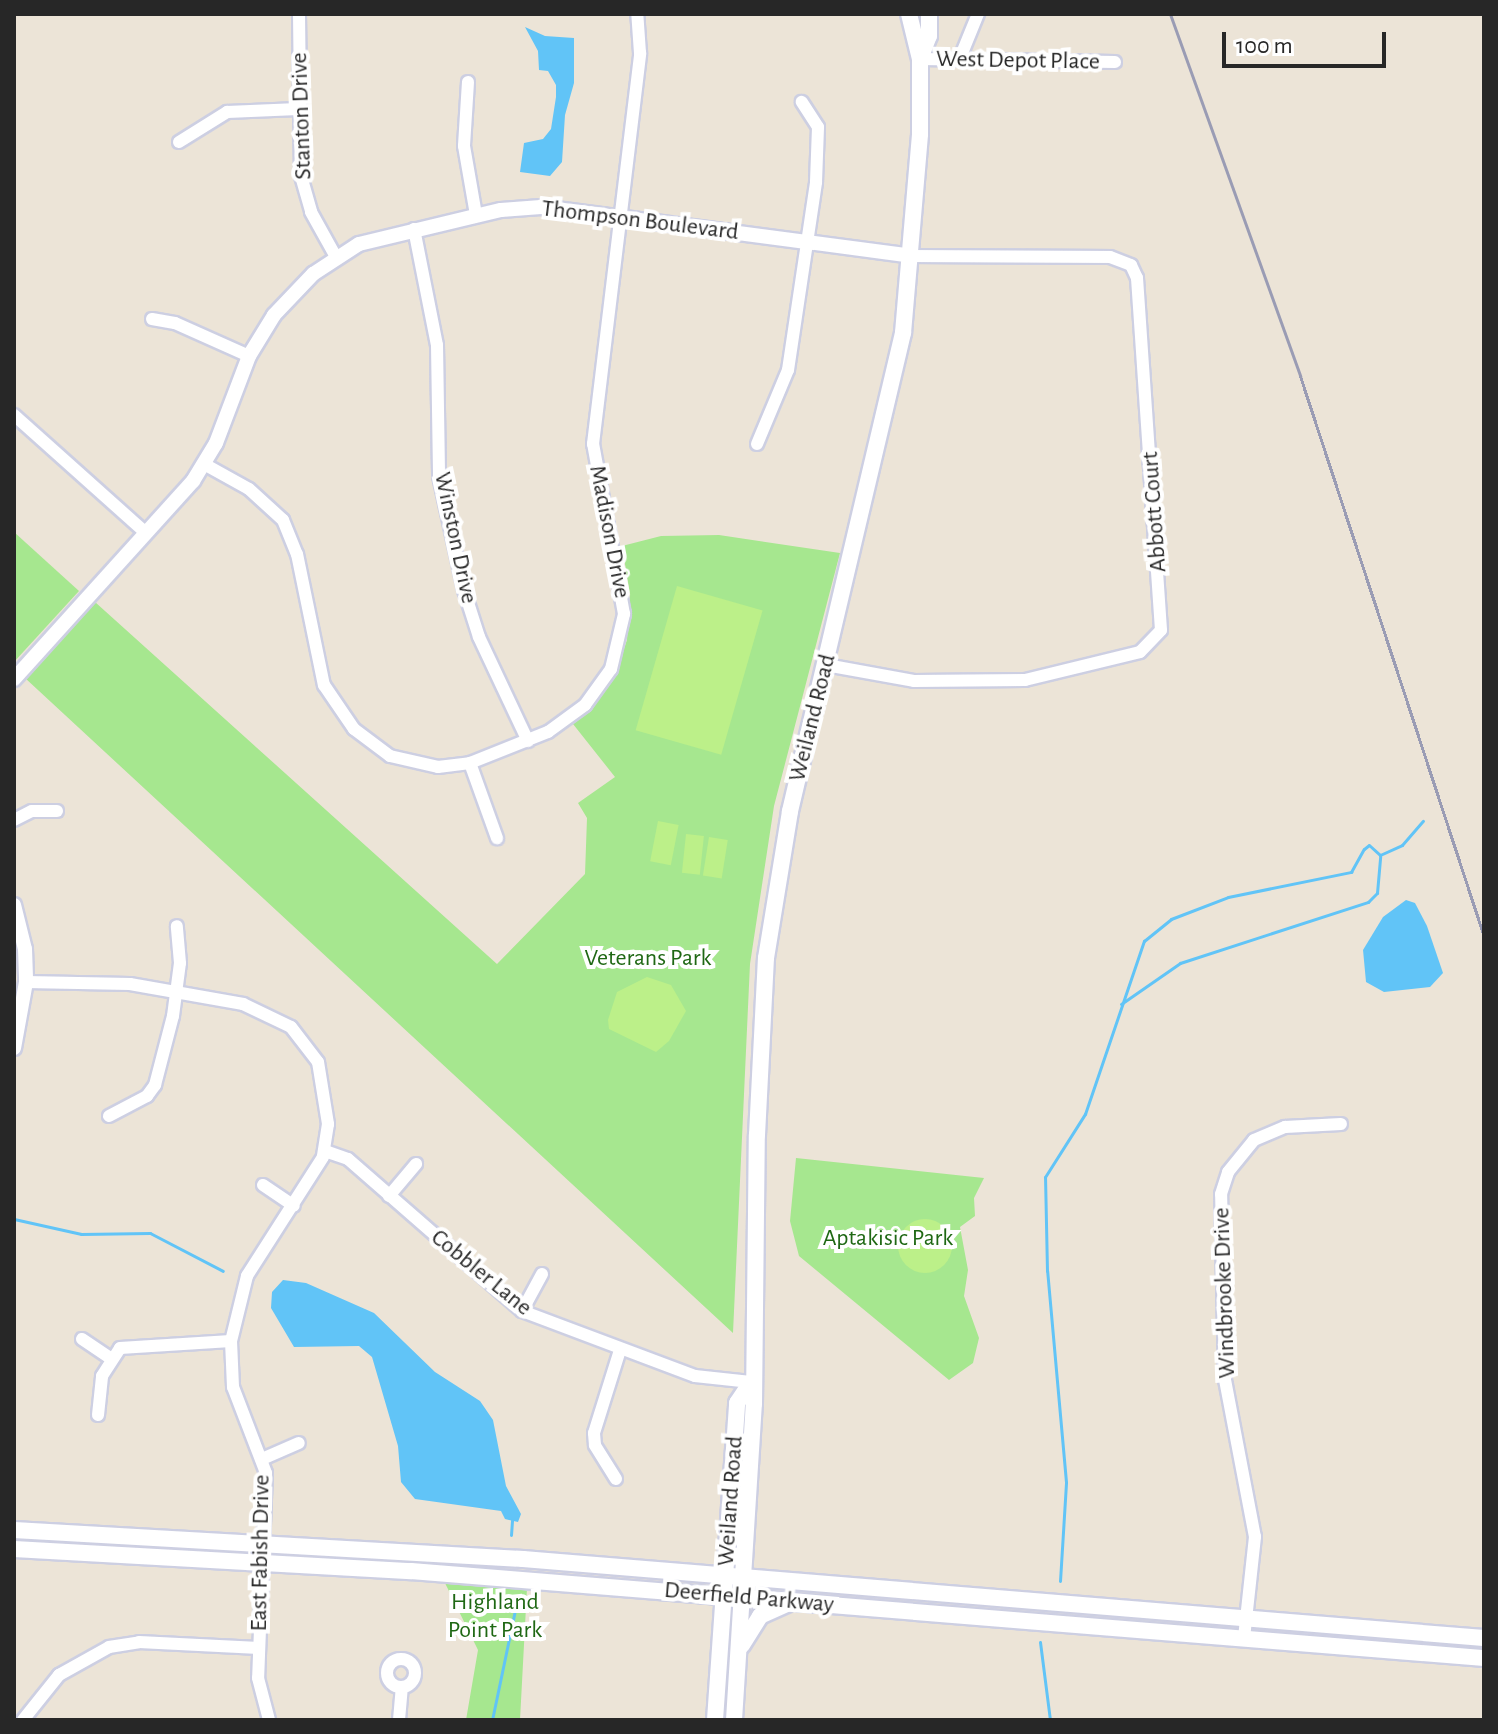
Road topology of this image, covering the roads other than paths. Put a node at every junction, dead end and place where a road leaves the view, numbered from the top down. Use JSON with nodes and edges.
{"nodes":[{"id":1,"x":299,"y":14,"type":"edge"},
{"id":2,"x":637,"y":14,"type":"edge"},
{"id":3,"x":909,"y":14,"type":"edge"},
{"id":4,"x":929,"y":14,"type":"edge"},
{"id":5,"x":978,"y":14,"type":"edge"},
{"id":6,"x":960,"y":58,"type":"junction"},
{"id":7,"x":920,"y":59,"type":"junction"},
{"id":8,"x":1115,"y":62,"type":"dead end"},
{"id":9,"x":468,"y":82,"type":"dead end"},
{"id":10,"x":802,"y":102,"type":"dead end"},
{"id":11,"x":298,"y":109,"type":"junction"},
{"id":12,"x":179,"y":142,"type":"dead end"},
{"id":13,"x":476,"y":215,"type":"junction"},
{"id":14,"x":619,"y":216,"type":"junction"},
{"id":15,"x":414,"y":229,"type":"junction"},
{"id":16,"x":808,"y":242,"type":"junction"},
{"id":17,"x":913,"y":256,"type":"junction"},
{"id":18,"x":336,"y":257,"type":"junction"},
{"id":19,"x":152,"y":319,"type":"dead end"},
{"id":20,"x":249,"y":356,"type":"junction"},
{"id":21,"x":14,"y":415,"type":"edge"},
{"id":22,"x":757,"y":444,"type":"dead end"},
{"id":23,"x":204,"y":464,"type":"junction"},
{"id":24,"x":146,"y":533,"type":"junction"},
{"id":25,"x":826,"y":665,"type":"junction"},
{"id":26,"x":14,"y":679,"type":"edge"},
{"id":27,"x":528,"y":741,"type":"junction"},
{"id":28,"x":470,"y":763,"type":"junction"},
{"id":29,"x":57,"y":811,"type":"dead end"},
{"id":30,"x":14,"y":820,"type":"edge"},
{"id":31,"x":497,"y":838,"type":"dead end"},
{"id":32,"x":14,"y":905,"type":"edge"},
{"id":33,"x":177,"y":926,"type":"dead end"},
{"id":34,"x":26,"y":982,"type":"junction"},
{"id":35,"x":176,"y":992,"type":"junction"},
{"id":36,"x":14,"y":1048,"type":"edge"},
{"id":37,"x":109,"y":1116,"type":"dead end"},
{"id":38,"x":1341,"y":1124,"type":"dead end"},
{"id":39,"x":325,"y":1151,"type":"junction"},
{"id":40,"x":416,"y":1164,"type":"dead end"},
{"id":41,"x":263,"y":1185,"type":"dead end"},
{"id":42,"x":389,"y":1196,"type":"junction"},
{"id":43,"x":294,"y":1206,"type":"junction"},
{"id":44,"x":542,"y":1274,"type":"dead end"},
{"id":45,"x":522,"y":1311,"type":"junction"},
{"id":46,"x":82,"y":1339,"type":"dead end"},
{"id":47,"x":231,"y":1341,"type":"junction"},
{"id":48,"x":620,"y":1350,"type":"junction"},
{"id":49,"x":110,"y":1358,"type":"junction"},
{"id":50,"x":751,"y":1382,"type":"junction"},
{"id":51,"x":98,"y":1415,"type":"dead end"},
{"id":52,"x":299,"y":1443,"type":"dead end"},
{"id":53,"x":262,"y":1459,"type":"junction"},
{"id":54,"x":616,"y":1479,"type":"dead end"},
{"id":55,"x":14,"y":1530,"type":"edge"},
{"id":56,"x":262,"y":1541,"type":"junction"},
{"id":57,"x":14,"y":1549,"type":"edge"},
{"id":58,"x":263,"y":1561,"type":"junction"},
{"id":59,"x":734,"y":1588,"type":"junction"},
{"id":60,"x":796,"y":1602,"type":"junction"},
{"id":61,"x":1248,"y":1618,"type":"junction"},
{"id":62,"x":1244,"y":1638,"type":"junction"},
{"id":63,"x":1484,"y":1638,"type":"edge"},
{"id":64,"x":259,"y":1648,"type":"junction"},
{"id":65,"x":738,"y":1654,"type":"junction"},
{"id":66,"x":1484,"y":1658,"type":"edge"},
{"id":67,"x":402,"y":1688,"type":"dead end"},
{"id":68,"x":23,"y":1720,"type":"edge"},
{"id":69,"x":269,"y":1720,"type":"edge"},
{"id":70,"x":399,"y":1720,"type":"edge"},
{"id":71,"x":715,"y":1720,"type":"edge"},
{"id":72,"x":734,"y":1720,"type":"edge"}],
"edges":[{"from":1,"to":11,"type":"street","name":"Stanton Drive"},
{"from":2,"to":14,"type":"street","name":"Madison Drive"},
{"from":3,"to":7,"type":"main road"},
{"from":4,"to":7,"type":"main road"},
{"from":5,"to":6,"type":"street"},
{"from":6,"to":7,"type":"street","name":"West Depot Place"},
{"from":6,"to":8,"type":"street","name":"West Depot Place"},
{"from":7,"to":17,"type":"main road","name":"Weiland Road"},
{"from":9,"to":13,"type":"street"},
{"from":10,"to":16,"type":"street"},
{"from":11,"to":12,"type":"street"},
{"from":11,"to":18,"type":"street","name":"Stanton Drive"},
{"from":13,"to":14,"type":"street","name":"Thompson Boulevard"},
{"from":13,"to":15,"type":"street","name":"Thompson Boulevard"},
{"from":14,"to":16,"type":"street","name":"Thompson Boulevard"},
{"from":14,"to":27,"type":"street","name":"Madison Drive"},
{"from":15,"to":18,"type":"street","name":"Thompson Boulevard"},
{"from":15,"to":27,"type":"street","name":"Winston Drive"},
{"from":16,"to":17,"type":"street","name":"Thompson Boulevard"},
{"from":16,"to":22,"type":"street"},
{"from":17,"to":25,"type":"main road","name":"Weiland Road"},
{"from":17,"to":25,"type":"street","name":"Abbott Court"},
{"from":18,"to":20,"type":"street","name":"Thompson Boulevard"},
{"from":19,"to":20,"type":"street"},
{"from":20,"to":23,"type":"street","name":"Thompson Boulevard"},
{"from":21,"to":24,"type":"street"},
{"from":23,"to":24,"type":"street","name":"Thompson Boulevard"},
{"from":23,"to":28,"type":"street","name":"Madison Drive"},
{"from":24,"to":26,"type":"street","name":"Thompson Boulevard"},
{"from":25,"to":50,"type":"main road","name":"Weiland Road"},
{"from":27,"to":28,"type":"street","name":"Madison Drive"},
{"from":28,"to":31,"type":"street"},
{"from":29,"to":30,"type":"street"},
{"from":32,"to":34,"type":"street"},
{"from":33,"to":35,"type":"street"},
{"from":34,"to":35,"type":"street","name":"East Fabish Drive"},
{"from":34,"to":36,"type":"street"},
{"from":35,"to":37,"type":"street"},
{"from":35,"to":39,"type":"street","name":"East Fabish Drive"},
{"from":38,"to":61,"type":"street","name":"Windbrooke Drive"},
{"from":39,"to":42,"type":"street","name":"Cobbler Lane"},
{"from":39,"to":43,"type":"street","name":"East Fabish Drive"},
{"from":40,"to":42,"type":"street"},
{"from":41,"to":43,"type":"street"},
{"from":42,"to":45,"type":"street","name":"Cobbler Lane"},
{"from":43,"to":47,"type":"street","name":"East Fabish Drive"},
{"from":44,"to":45,"type":"street"},
{"from":45,"to":48,"type":"street","name":"Cobbler Lane"},
{"from":46,"to":49,"type":"street"},
{"from":47,"to":49,"type":"street"},
{"from":47,"to":53,"type":"street","name":"East Fabish Drive"},
{"from":48,"to":50,"type":"street","name":"Cobbler Lane"},
{"from":48,"to":54,"type":"street"},
{"from":49,"to":51,"type":"street"},
{"from":50,"to":59,"type":"main road","name":"Weiland Road"},
{"from":52,"to":53,"type":"street"},
{"from":53,"to":56,"type":"street","name":"East Fabish Drive"},
{"from":55,"to":56,"type":"main road","name":"Deerfield Parkway"},
{"from":56,"to":58,"type":"street","name":"East Fabish Drive"},
{"from":56,"to":59,"type":"main road","name":"Deerfield Parkway"},
{"from":57,"to":58,"type":"main road","name":"Deerfield Parkway"},
{"from":58,"to":59,"type":"main road","name":"Deerfield Parkway"},
{"from":58,"to":64,"type":"street","name":"East Fabish Drive"},
{"from":59,"to":60,"type":"main road","name":"Deerfield Parkway"},
{"from":59,"to":61,"type":"main road","name":"Deerfield Parkway"},
{"from":59,"to":65,"type":"main road","name":"Weiland Road"},
{"from":59,"to":71,"type":"main road","name":"Weiland Road"},
{"from":60,"to":62,"type":"main road","name":"Deerfield Parkway"},
{"from":60,"to":65,"type":"main road"},
{"from":61,"to":62,"type":"street","name":"Windbrooke Drive"},
{"from":61,"to":63,"type":"main road","name":"Deerfield Parkway"},
{"from":62,"to":66,"type":"main road","name":"Deerfield Parkway"},
{"from":64,"to":68,"type":"street"},
{"from":64,"to":69,"type":"street","name":"East Fabish Drive"},
{"from":65,"to":72,"type":"main road","name":"Weiland Road"},
{"from":67,"to":70,"type":"street"}]}
